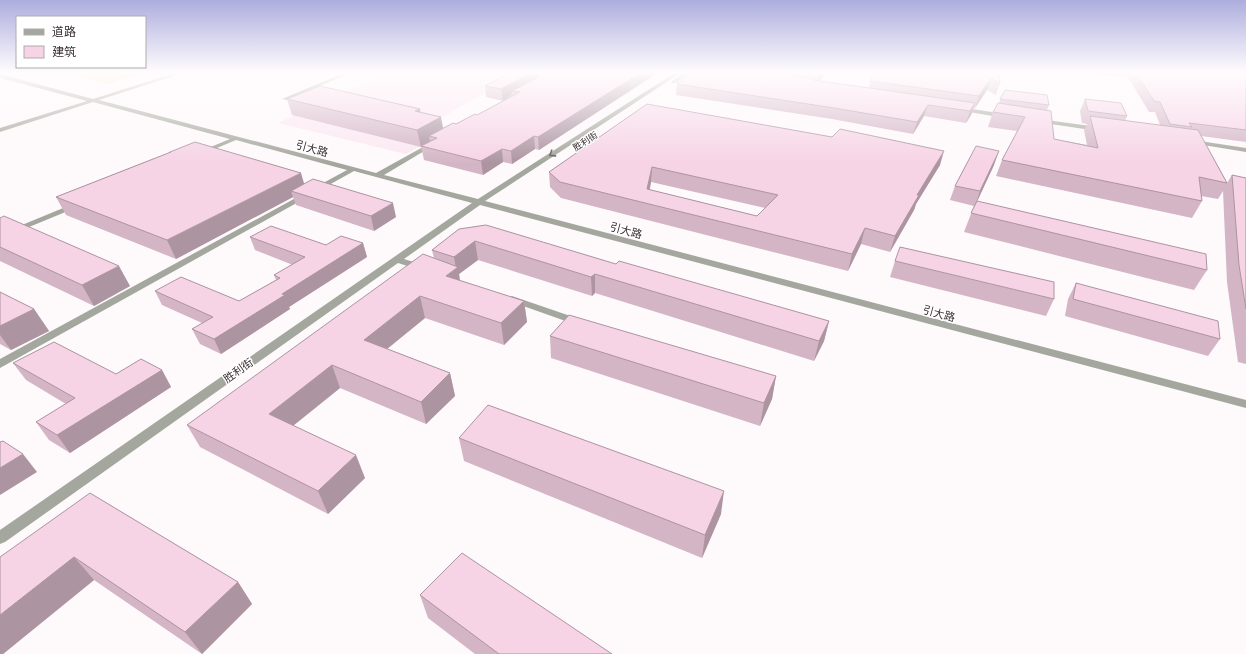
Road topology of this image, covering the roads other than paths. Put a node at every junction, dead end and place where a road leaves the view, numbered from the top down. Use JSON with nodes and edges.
{"nodes":[{"id":1,"x":87,"y":103,"type":"edge"},
{"id":2,"x":98,"y":103,"type":"edge"},
{"id":3,"x":632,"y":103,"type":"edge"},
{"id":4,"x":642,"y":103,"type":"edge"},
{"id":5,"x":955,"y":109,"type":"edge"},
{"id":6,"x":1009,"y":116,"type":"edge"},
{"id":7,"x":1032,"y":120,"type":"edge"},
{"id":8,"x":1101,"y":129,"type":"edge"},
{"id":9,"x":0,"y":130,"type":"edge"},
{"id":10,"x":443,"y":138,"type":"edge"},
{"id":11,"x":234,"y":139,"type":"junction"},
{"id":12,"x":1185,"y":141,"type":"edge"},
{"id":13,"x":1246,"y":150,"type":"edge"},
{"id":14,"x":197,"y":154,"type":"edge"},
{"id":15,"x":351,"y":170,"type":"junction"},
{"id":16,"x":376,"y":176,"type":"junction"},
{"id":17,"x":477,"y":203,"type":"junction"},
{"id":18,"x":80,"y":204,"type":"edge"},
{"id":19,"x":0,"y":237,"type":"edge"},
{"id":20,"x":396,"y":259,"type":"junction"},
{"id":21,"x":434,"y":272,"type":"edge"},
{"id":22,"x":502,"y":296,"type":"edge"},
{"id":23,"x":585,"y":325,"type":"edge"},
{"id":24,"x":0,"y":364,"type":"edge"},
{"id":25,"x":1246,"y":404,"type":"edge"},
{"id":26,"x":0,"y":538,"type":"edge"}],
"edges":[{"from":1,"to":9,"type":"street"},
{"from":2,"to":11,"type":"street","name":"引大路"},
{"from":3,"to":17,"type":"street","name":"胜利街","one_way":true},
{"from":4,"to":17,"type":"street","name":"胜利街"},
{"from":5,"to":6,"type":"street"},
{"from":7,"to":8,"type":"street"},
{"from":10,"to":16,"type":"street"},
{"from":11,"to":14,"type":"street"},
{"from":11,"to":15,"type":"street","name":"引大路"},
{"from":12,"to":13,"type":"street"},
{"from":15,"to":16,"type":"street","name":"引大路"},
{"from":15,"to":24,"type":"street"},
{"from":16,"to":17,"type":"street","name":"引大路"},
{"from":17,"to":20,"type":"street","name":"胜利街"},
{"from":17,"to":25,"type":"street","name":"引大路"},
{"from":18,"to":19,"type":"street"},
{"from":20,"to":21,"type":"street"},
{"from":20,"to":26,"type":"street","name":"胜利街"},
{"from":22,"to":23,"type":"street"}]}
